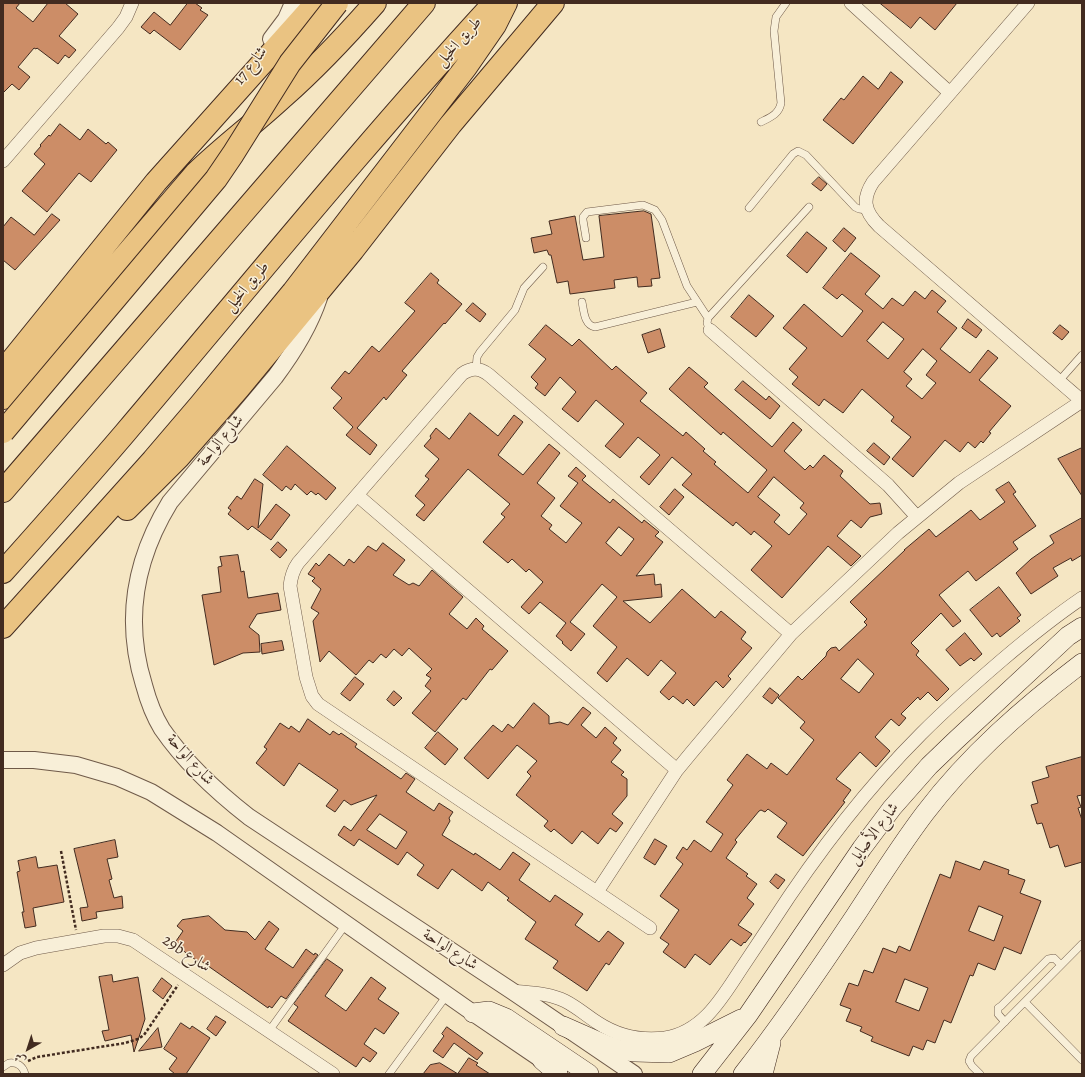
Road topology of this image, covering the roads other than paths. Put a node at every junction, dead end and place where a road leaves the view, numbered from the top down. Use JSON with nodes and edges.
{"nodes":[{"id":1,"x":132,"y":3,"type":"edge"},
{"id":2,"x":292,"y":3,"type":"edge"},
{"id":3,"x":316,"y":3,"type":"edge"},
{"id":4,"x":337,"y":3,"type":"edge"},
{"id":5,"x":375,"y":3,"type":"edge"},
{"id":6,"x":424,"y":3,"type":"edge"},
{"id":7,"x":494,"y":3,"type":"edge"},
{"id":8,"x":506,"y":3,"type":"edge"},
{"id":9,"x":553,"y":3,"type":"edge"},
{"id":10,"x":786,"y":3,"type":"edge"},
{"id":11,"x":851,"y":3,"type":"edge"},
{"id":12,"x":1028,"y":3,"type":"edge"},
{"id":13,"x":950,"y":93,"type":"junction"},
{"id":14,"x":761,"y":122,"type":"dead end"},
{"id":15,"x":206,"y":128,"type":"junction"},
{"id":16,"x":3,"y":161,"type":"edge"},
{"id":17,"x":810,"y":207,"type":"dead end"},
{"id":18,"x":749,"y":208,"type":"dead end"},
{"id":19,"x":867,"y":210,"type":"junction"},
{"id":20,"x":586,"y":238,"type":"dead end"},
{"id":21,"x":543,"y":266,"type":"dead end"},
{"id":22,"x":322,"y":287,"type":"junction"},
{"id":23,"x":582,"y":302,"type":"dead end"},
{"id":24,"x":697,"y":302,"type":"junction"},
{"id":25,"x":709,"y":324,"type":"junction"},
{"id":26,"x":1082,"y":355,"type":"edge"},
{"id":27,"x":476,"y":369,"type":"junction"},
{"id":28,"x":3,"y":371,"type":"edge"},
{"id":29,"x":1059,"y":381,"type":"junction"},
{"id":30,"x":3,"y":398,"type":"edge"},
{"id":31,"x":1082,"y":401,"type":"edge"},
{"id":32,"x":3,"y":432,"type":"edge"},
{"id":33,"x":3,"y":491,"type":"edge"},
{"id":34,"x":358,"y":495,"type":"junction"},
{"id":35,"x":917,"y":517,"type":"junction"},
{"id":36,"x":55,"y":569,"type":"junction"},
{"id":37,"x":3,"y":572,"type":"edge"},
{"id":38,"x":1082,"y":598,"type":"edge"},
{"id":39,"x":3,"y":627,"type":"edge"},
{"id":40,"x":1082,"y":627,"type":"edge"},
{"id":41,"x":791,"y":634,"type":"junction"},
{"id":42,"x":1082,"y":663,"type":"edge"},
{"id":43,"x":3,"y":760,"type":"edge"},
{"id":44,"x":677,"y":770,"type":"junction"},
{"id":45,"x":597,"y":892,"type":"junction"},
{"id":46,"x":346,"y":924,"type":"junction"},
{"id":47,"x":650,"y":928,"type":"dead end"},
{"id":48,"x":1081,"y":947,"type":"edge"},
{"id":49,"x":3,"y":965,"type":"edge"},
{"id":50,"x":1061,"y":965,"type":"junction"},
{"id":51,"x":512,"y":991,"type":"junction"},
{"id":52,"x":447,"y":995,"type":"junction"},
{"id":53,"x":1025,"y":1002,"type":"junction"},
{"id":54,"x":473,"y":1013,"type":"junction"},
{"id":55,"x":748,"y":1015,"type":"junction"},
{"id":56,"x":1005,"y":1022,"type":"junction"},
{"id":57,"x":563,"y":1026,"type":"junction"},
{"id":58,"x":269,"y":1031,"type":"junction"},
{"id":59,"x":772,"y":1038,"type":"junction"},
{"id":60,"x":542,"y":1060,"type":"junction"},
{"id":61,"x":1082,"y":1060,"type":"edge"},
{"id":62,"x":3,"y":1067,"type":"edge"},
{"id":63,"x":25,"y":1074,"type":"edge"},
{"id":64,"x":333,"y":1074,"type":"edge"},
{"id":65,"x":389,"y":1074,"type":"edge"},
{"id":66,"x":558,"y":1074,"type":"edge"},
{"id":67,"x":562,"y":1074,"type":"edge"},
{"id":68,"x":589,"y":1074,"type":"edge"},
{"id":69,"x":634,"y":1074,"type":"edge"},
{"id":70,"x":702,"y":1074,"type":"edge"},
{"id":71,"x":743,"y":1074,"type":"edge"},
{"id":72,"x":763,"y":1074,"type":"edge"},
{"id":73,"x":980,"y":1074,"type":"edge"}],
"edges":[{"from":1,"to":16,"type":"street"},
{"from":2,"to":15,"type":"street","name":"17 شارع"},
{"from":3,"to":15,"type":"highway"},
{"from":4,"to":32,"type":"highway","bridge":true},
{"from":5,"to":30,"type":"highway"},
{"from":6,"to":33,"type":"highway"},
{"from":7,"to":37,"type":"highway","name":"طريق الخيل"},
{"from":8,"to":36,"type":"highway"},
{"from":9,"to":22,"type":"highway"},
{"from":10,"to":14,"type":"lane"},
{"from":11,"to":13,"type":"street"},
{"from":12,"to":13,"type":"street"},
{"from":13,"to":19,"type":"street"},
{"from":15,"to":28,"type":"highway"},
{"from":17,"to":25,"type":"lane"},
{"from":18,"to":19,"type":"lane"},
{"from":19,"to":29,"type":"street"},
{"from":20,"to":24,"type":"lane"},
{"from":21,"to":27,"type":"lane"},
{"from":22,"to":36,"type":"highway"},
{"from":22,"to":51,"type":"street","name":"شارع الواحة"},
{"from":23,"to":24,"type":"lane"},
{"from":24,"to":25,"type":"lane"},
{"from":25,"to":35,"type":"street"},
{"from":26,"to":29,"type":"lane"},
{"from":27,"to":34,"type":"street"},
{"from":27,"to":41,"type":"street"},
{"from":29,"to":31,"type":"street"},
{"from":31,"to":35,"type":"street"},
{"from":34,"to":44,"type":"street"},
{"from":34,"to":45,"type":"street"},
{"from":35,"to":41,"type":"street"},
{"from":36,"to":39,"type":"highway"},
{"from":38,"to":51,"type":"street"},
{"from":40,"to":55,"type":"main road","name":"شارع الأصايل"},
{"from":41,"to":44,"type":"street"},
{"from":42,"to":59,"type":"main road","name":"شارع الأصايل"},
{"from":43,"to":46,"type":"street"},
{"from":44,"to":45,"type":"street"},
{"from":45,"to":47,"type":"street"},
{"from":46,"to":52,"type":"street"},
{"from":46,"to":58,"type":"lane"},
{"from":48,"to":50,"type":"lane"},
{"from":49,"to":58,"type":"street","name":"29b شارع"},
{"from":50,"to":53,"type":"lane"},
{"from":50,"to":56,"type":"lane"},
{"from":51,"to":57,"type":"street","name":"شارع الواحة"},
{"from":52,"to":54,"type":"street"},
{"from":52,"to":65,"type":"lane"},
{"from":53,"to":56,"type":"lane"},
{"from":53,"to":61,"type":"lane"},
{"from":54,"to":60,"type":"street"},
{"from":54,"to":68,"type":"main road"},
{"from":55,"to":57,"type":"main road"},
{"from":55,"to":70,"type":"main road","name":"شارع الأصايل"},
{"from":56,"to":73,"type":"lane"},
{"from":57,"to":69,"type":"street","name":"شارع الواحة"},
{"from":58,"to":64,"type":"street","name":"29b شارع"},
{"from":59,"to":71,"type":"main road","name":"شارع الأصايل"},
{"from":59,"to":72,"type":"main road"},
{"from":60,"to":66,"type":"main road"},
{"from":60,"to":67,"type":"street"},
{"from":62,"to":63,"type":"lane"}]}
